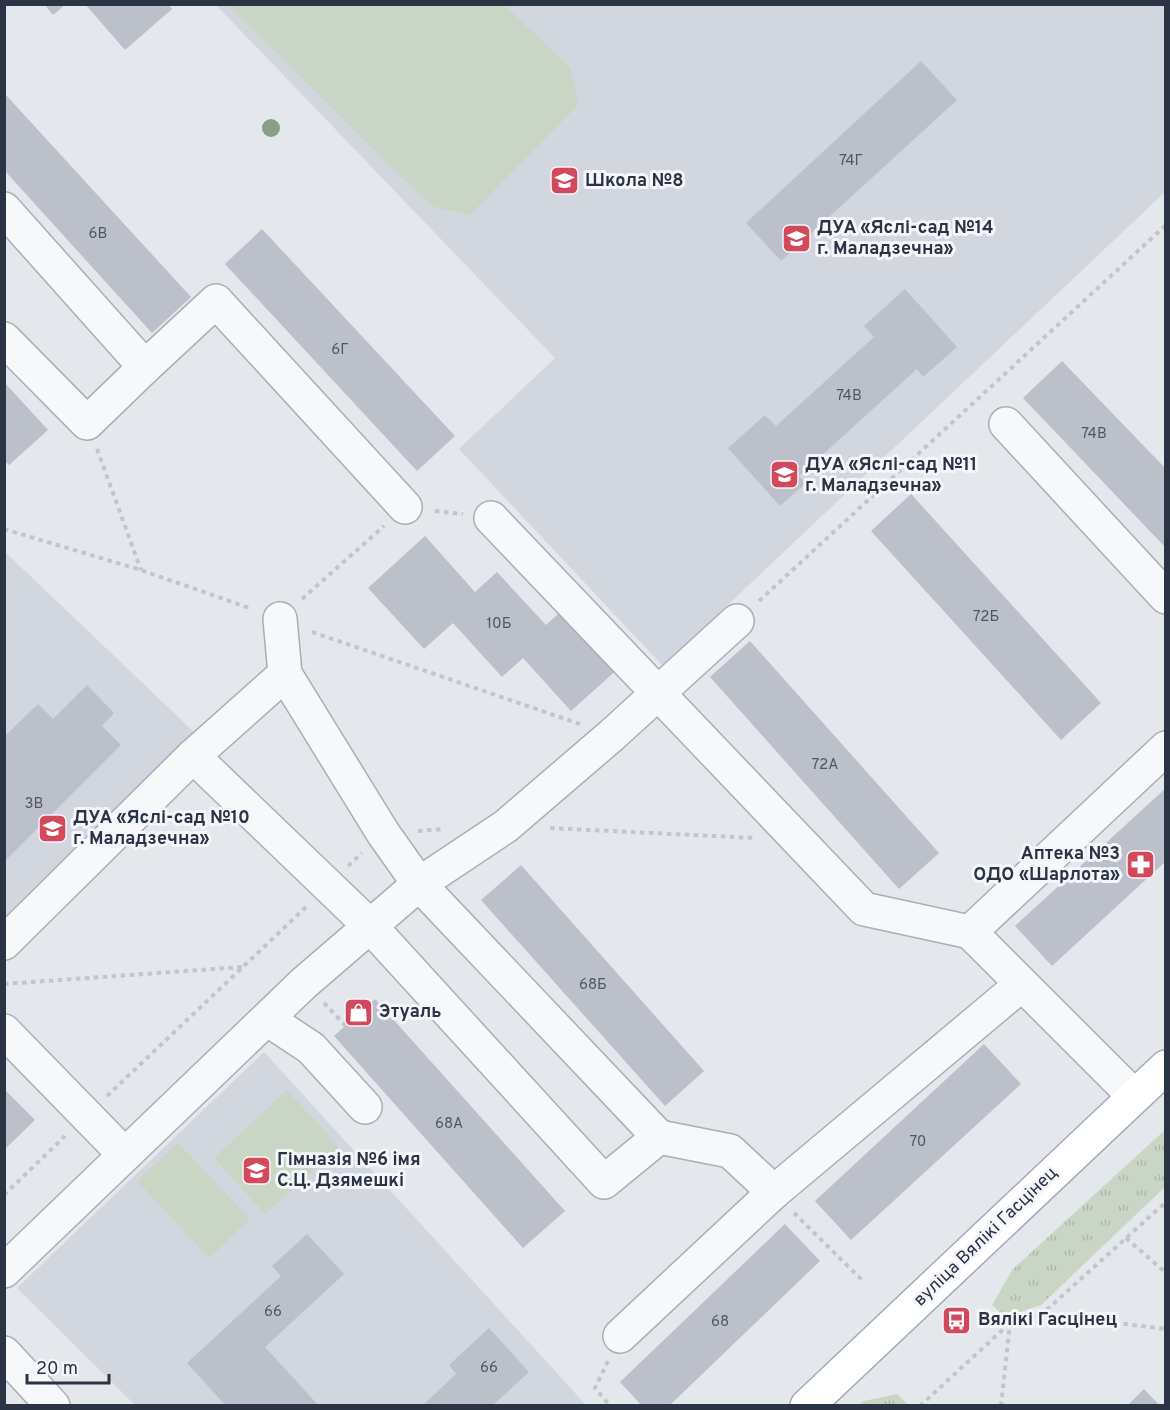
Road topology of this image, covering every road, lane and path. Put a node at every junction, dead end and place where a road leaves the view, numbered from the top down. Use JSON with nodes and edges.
{"nodes":[{"id":1,"x":4,"y":209,"type":"edge"},
{"id":2,"x":1166,"y":225,"type":"edge"},
{"id":3,"x":4,"y":339,"type":"edge"},
{"id":4,"x":145,"y":367,"type":"junction"},
{"id":5,"x":87,"y":423,"type":"junction"},
{"id":6,"x":1006,"y":424,"type":"dead end"},
{"id":7,"x":405,"y":507,"type":"junction"},
{"id":8,"x":491,"y":518,"type":"joint"},
{"id":9,"x":141,"y":570,"type":"dead end"},
{"id":10,"x":1166,"y":597,"type":"edge"},
{"id":11,"x":280,"y":619,"type":"joint"},
{"id":12,"x":737,"y":621,"type":"joint"},
{"id":13,"x":285,"y":674,"type":"junction"},
{"id":14,"x":659,"y":693,"type":"junction"},
{"id":15,"x":1166,"y":748,"type":"edge"},
{"id":16,"x":193,"y":756,"type":"junction"},
{"id":17,"x":506,"y":826,"type":"junction"},
{"id":18,"x":450,"y":829,"type":"dead end"},
{"id":19,"x":383,"y":832,"type":"junction"},
{"id":20,"x":798,"y":841,"type":"junction"},
{"id":21,"x":419,"y":884,"type":"junction"},
{"id":22,"x":328,"y":885,"type":"junction"},
{"id":23,"x":370,"y":926,"type":"junction"},
{"id":24,"x":970,"y":932,"type":"junction"},
{"id":25,"x":4,"y":943,"type":"edge"},
{"id":26,"x":242,"y":967,"type":"junction"},
{"id":27,"x":4,"y":984,"type":"edge"},
{"id":28,"x":1021,"y":985,"type":"junction"},
{"id":29,"x":267,"y":1019,"type":"junction"},
{"id":30,"x":4,"y":1031,"type":"edge"},
{"id":31,"x":1166,"y":1067,"type":"edge"},
{"id":32,"x":1134,"y":1096,"type":"junction"},
{"id":33,"x":365,"y":1107,"type":"dead end"},
{"id":34,"x":86,"y":1115,"type":"junction"},
{"id":35,"x":659,"y":1137,"type":"junction"},
{"id":36,"x":124,"y":1155,"type":"junction"},
{"id":37,"x":774,"y":1192,"type":"junction"},
{"id":38,"x":4,"y":1195,"type":"edge"},
{"id":39,"x":1166,"y":1202,"type":"edge"},
{"id":40,"x":1126,"y":1238,"type":"junction"},
{"id":41,"x":4,"y":1271,"type":"edge"},
{"id":42,"x":1166,"y":1273,"type":"edge"},
{"id":43,"x":864,"y":1282,"type":"dead end"},
{"id":44,"x":1042,"y":1314,"type":"junction"},
{"id":45,"x":1010,"y":1323,"type":"junction"},
{"id":46,"x":1166,"y":1329,"type":"edge"},
{"id":47,"x":620,"y":1336,"type":"joint"},
{"id":48,"x":4,"y":1353,"type":"edge"},
{"id":49,"x":53,"y":1406,"type":"edge"},
{"id":50,"x":610,"y":1406,"type":"edge"},
{"id":51,"x":807,"y":1406,"type":"edge"},
{"id":52,"x":920,"y":1406,"type":"edge"},
{"id":53,"x":1000,"y":1406,"type":"edge"}],
"edges":[{"from":1,"to":4,"type":"street"},
{"from":2,"to":12,"type":"path"},
{"from":3,"to":5,"type":"street"},
{"from":4,"to":5,"type":"street"},
{"from":4,"to":7,"type":"street"},
{"from":5,"to":9,"type":"path"},
{"from":6,"to":10,"type":"street"},
{"from":7,"to":8,"type":"path"},
{"from":7,"to":11,"type":"path"},
{"from":8,"to":14,"type":"street"},
{"from":11,"to":13,"type":"street"},
{"from":12,"to":14,"type":"street"},
{"from":13,"to":16,"type":"street"},
{"from":13,"to":19,"type":"street"},
{"from":14,"to":17,"type":"street"},
{"from":14,"to":20,"type":"street"},
{"from":15,"to":24,"type":"street"},
{"from":16,"to":22,"type":"street"},
{"from":16,"to":25,"type":"street"},
{"from":17,"to":20,"type":"path"},
{"from":17,"to":21,"type":"street"},
{"from":18,"to":19,"type":"path"},
{"from":19,"to":21,"type":"street"},
{"from":19,"to":22,"type":"path"},
{"from":20,"to":24,"type":"street"},
{"from":21,"to":23,"type":"street"},
{"from":21,"to":35,"type":"street"},
{"from":22,"to":23,"type":"street"},
{"from":22,"to":26,"type":"path"},
{"from":23,"to":29,"type":"street"},
{"from":23,"to":35,"type":"street"},
{"from":24,"to":28,"type":"street"},
{"from":26,"to":27,"type":"path"},
{"from":26,"to":34,"type":"path"},
{"from":28,"to":32,"type":"street"},
{"from":28,"to":37,"type":"street"},
{"from":29,"to":33,"type":"street"},
{"from":29,"to":36,"type":"street"},
{"from":30,"to":34,"type":"street"},
{"from":31,"to":32,"type":"main road","name":"вуліца Вялікі Гасцінец"},
{"from":32,"to":51,"type":"main road","name":"вуліца Вялікі Гасцінец"},
{"from":34,"to":36,"type":"street"},
{"from":34,"to":38,"type":"path"},
{"from":35,"to":37,"type":"street"},
{"from":36,"to":41,"type":"street"},
{"from":37,"to":43,"type":"path"},
{"from":37,"to":47,"type":"street"},
{"from":39,"to":40,"type":"path"},
{"from":40,"to":42,"type":"path"},
{"from":40,"to":44,"type":"path"},
{"from":44,"to":45,"type":"path"},
{"from":44,"to":46,"type":"path"},
{"from":45,"to":52,"type":"path"},
{"from":45,"to":53,"type":"path"},
{"from":47,"to":50,"type":"path"},
{"from":48,"to":49,"type":"street"}]}
